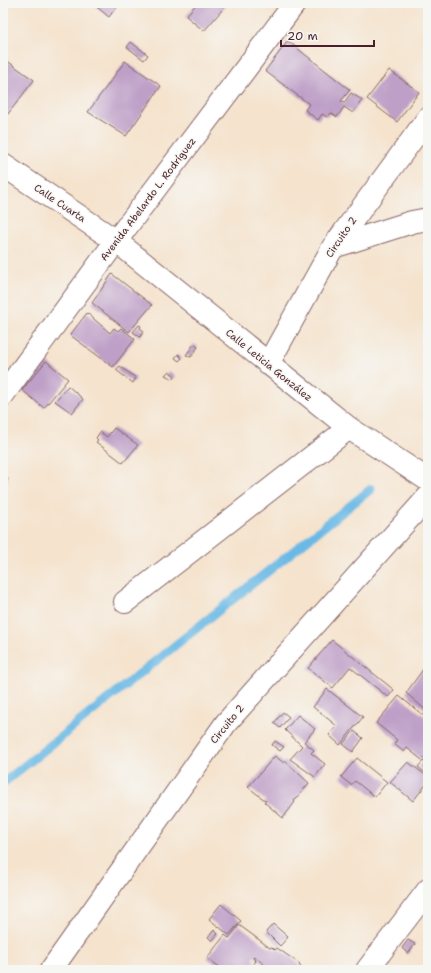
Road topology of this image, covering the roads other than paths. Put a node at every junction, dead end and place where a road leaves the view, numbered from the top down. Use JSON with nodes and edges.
{"nodes":[{"id":1,"x":295,"y":3,"type":"edge"},
{"id":2,"x":428,"y":118,"type":"edge"},
{"id":3,"x":3,"y":165,"type":"edge"},
{"id":4,"x":428,"y":220,"type":"edge"},
{"id":5,"x":116,"y":241,"type":"junction"},
{"id":6,"x":333,"y":247,"type":"junction"},
{"id":7,"x":268,"y":364,"type":"junction"},
{"id":8,"x":3,"y":395,"type":"edge"},
{"id":9,"x":349,"y":428,"type":"junction"},
{"id":10,"x":428,"y":480,"type":"edge"},
{"id":11,"x":428,"y":497,"type":"edge"},
{"id":12,"x":125,"y":602,"type":"dead end"},
{"id":13,"x":428,"y":890,"type":"edge"},
{"id":14,"x":51,"y":970,"type":"edge"},
{"id":15,"x":367,"y":970,"type":"edge"}],
"edges":[{"from":1,"to":5,"type":"street","name":"Avenida Abelardo L. Rodríguez"},
{"from":2,"to":6,"type":"street","name":"Circuito 2"},
{"from":3,"to":5,"type":"street","name":"Calle Cuarta"},
{"from":4,"to":6,"type":"street"},
{"from":5,"to":7,"type":"street","name":"Calle Leticia González"},
{"from":5,"to":8,"type":"street","name":"Avenida Abelardo L. Rodríguez"},
{"from":6,"to":7,"type":"street","name":"Circuito 2"},
{"from":7,"to":9,"type":"street","name":"Calle Leticia González"},
{"from":9,"to":10,"type":"street","name":"Calle Leticia González"},
{"from":9,"to":12,"type":"street"},
{"from":11,"to":14,"type":"street","name":"Circuito 2"},
{"from":13,"to":15,"type":"street"}]}
